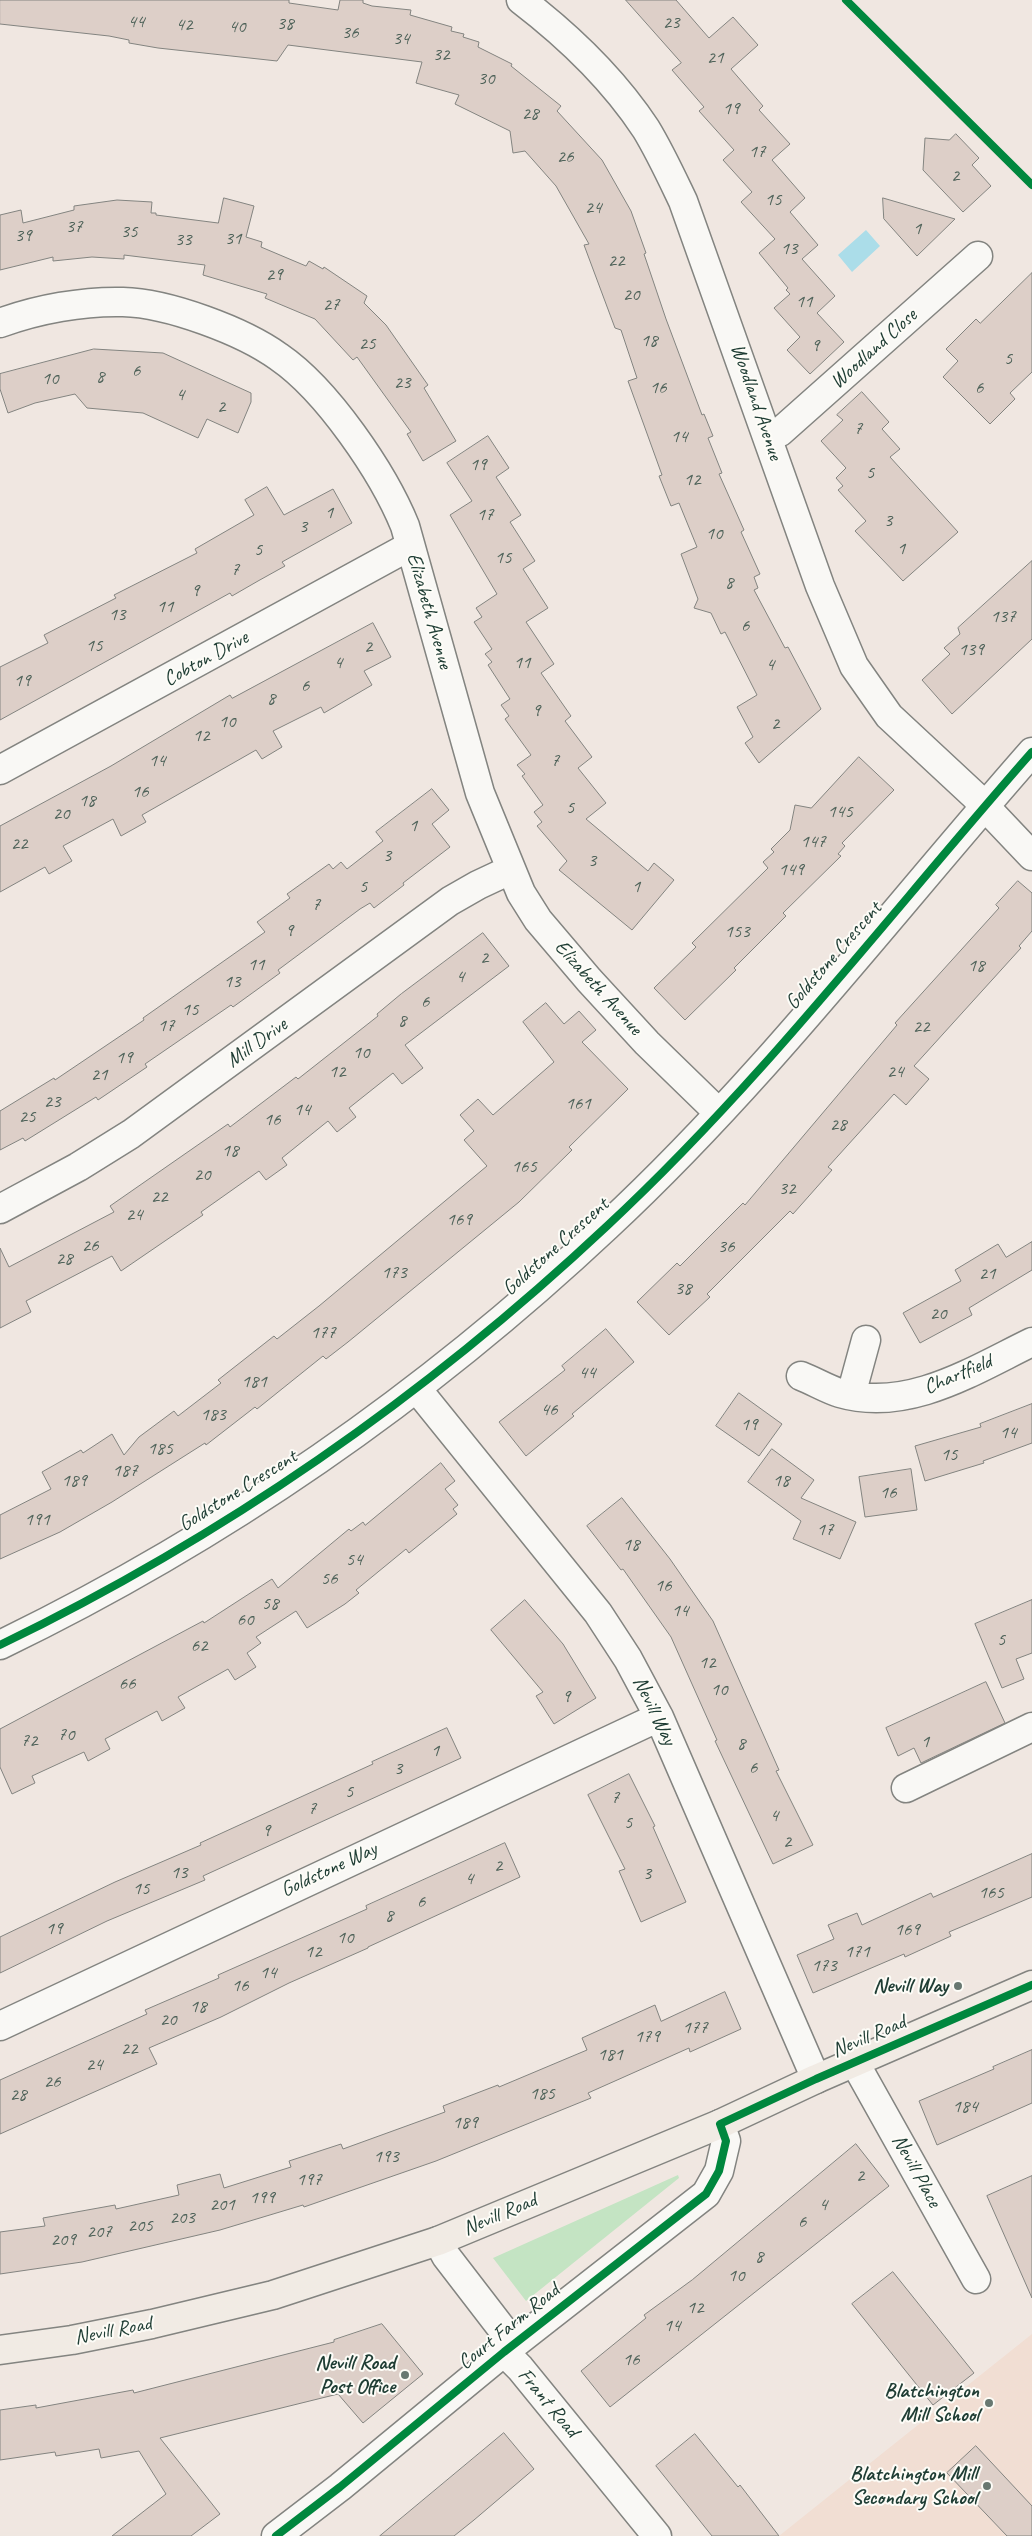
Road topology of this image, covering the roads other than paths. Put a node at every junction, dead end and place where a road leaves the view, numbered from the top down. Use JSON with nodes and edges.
{"nodes":[{"id":1,"x":521,"y":0,"type":"edge"},
{"id":2,"x":978,"y":256,"type":"dead end"},
{"id":3,"x":0,"y":323,"type":"edge"},
{"id":4,"x":768,"y":437,"type":"junction"},
{"id":5,"x":410,"y":546,"type":"junction"},
{"id":6,"x":1032,"y":752,"type":"edge"},
{"id":7,"x":0,"y":770,"type":"edge"},
{"id":8,"x":984,"y":807,"type":"junction"},
{"id":9,"x":1032,"y":856,"type":"edge"},
{"id":10,"x":510,"y":870,"type":"junction"},
{"id":11,"x":719,"y":1113,"type":"junction"},
{"id":12,"x":0,"y":1209,"type":"edge"},
{"id":13,"x":866,"y":1340,"type":"dead end"},
{"id":14,"x":1032,"y":1342,"type":"edge"},
{"id":15,"x":802,"y":1376,"type":"dead end"},
{"id":16,"x":417,"y":1389,"type":"junction"},
{"id":17,"x":851,"y":1395,"type":"junction"},
{"id":18,"x":0,"y":1645,"type":"edge"},
{"id":19,"x":659,"y":1717,"type":"junction"},
{"id":20,"x":1032,"y":1727,"type":"edge"},
{"id":21,"x":906,"y":1788,"type":"dead end"},
{"id":22,"x":1032,"y":1985,"type":"edge"},
{"id":23,"x":0,"y":2026,"type":"edge"},
{"id":24,"x":855,"y":2063,"type":"junction"},
{"id":25,"x":816,"y":2078,"type":"junction"},
{"id":26,"x":720,"y":2124,"type":"junction"},
{"id":27,"x":438,"y":2241,"type":"junction"},
{"id":28,"x":976,"y":2278,"type":"dead end"},
{"id":29,"x":0,"y":2350,"type":"edge"},
{"id":30,"x":504,"y":2352,"type":"junction"},
{"id":31,"x":276,"y":2536,"type":"edge"},
{"id":32,"x":657,"y":2536,"type":"edge"}],
"edges":[{"from":1,"to":4,"type":"street","name":"Woodland Avenue"},
{"from":2,"to":4,"type":"street","name":"Woodland Close"},
{"from":3,"to":5,"type":"street","name":"Elizabeth Avenue"},
{"from":4,"to":8,"type":"street","name":"Woodland Avenue"},
{"from":5,"to":7,"type":"street","name":"Cobton Drive"},
{"from":5,"to":10,"type":"street","name":"Elizabeth Avenue"},
{"from":6,"to":8,"type":"street","name":"Goldstone Crescent"},
{"from":8,"to":9,"type":"street","name":"Woodland Avenue"},
{"from":8,"to":11,"type":"street","name":"Goldstone Crescent"},
{"from":10,"to":11,"type":"street","name":"Elizabeth Avenue"},
{"from":10,"to":12,"type":"street","name":"Mill Drive"},
{"from":11,"to":16,"type":"street","name":"Goldstone Crescent"},
{"from":13,"to":17,"type":"street"},
{"from":14,"to":17,"type":"street","name":"Chartfield"},
{"from":15,"to":17,"type":"street","name":"Chartfield"},
{"from":16,"to":18,"type":"street","name":"Goldstone Crescent"},
{"from":16,"to":19,"type":"street","name":"Nevill Way"},
{"from":19,"to":23,"type":"street","name":"Goldstone Way"},
{"from":19,"to":25,"type":"street","name":"Nevill Way"},
{"from":20,"to":21,"type":"street"},
{"from":22,"to":24,"type":"main road","name":"Nevill Road"},
{"from":24,"to":25,"type":"main road","name":"Nevill Road"},
{"from":24,"to":28,"type":"street","name":"Nevill Place"},
{"from":25,"to":26,"type":"main road","name":"Nevill Road"},
{"from":26,"to":27,"type":"main road","name":"Nevill Road"},
{"from":26,"to":30,"type":"street","name":"Court Farm Road"},
{"from":27,"to":29,"type":"main road","name":"Nevill Road"},
{"from":27,"to":30,"type":"street","name":"Frant Road"},
{"from":30,"to":31,"type":"street","name":"Court Farm Road"},
{"from":30,"to":32,"type":"street","name":"Frant Road"}]}
